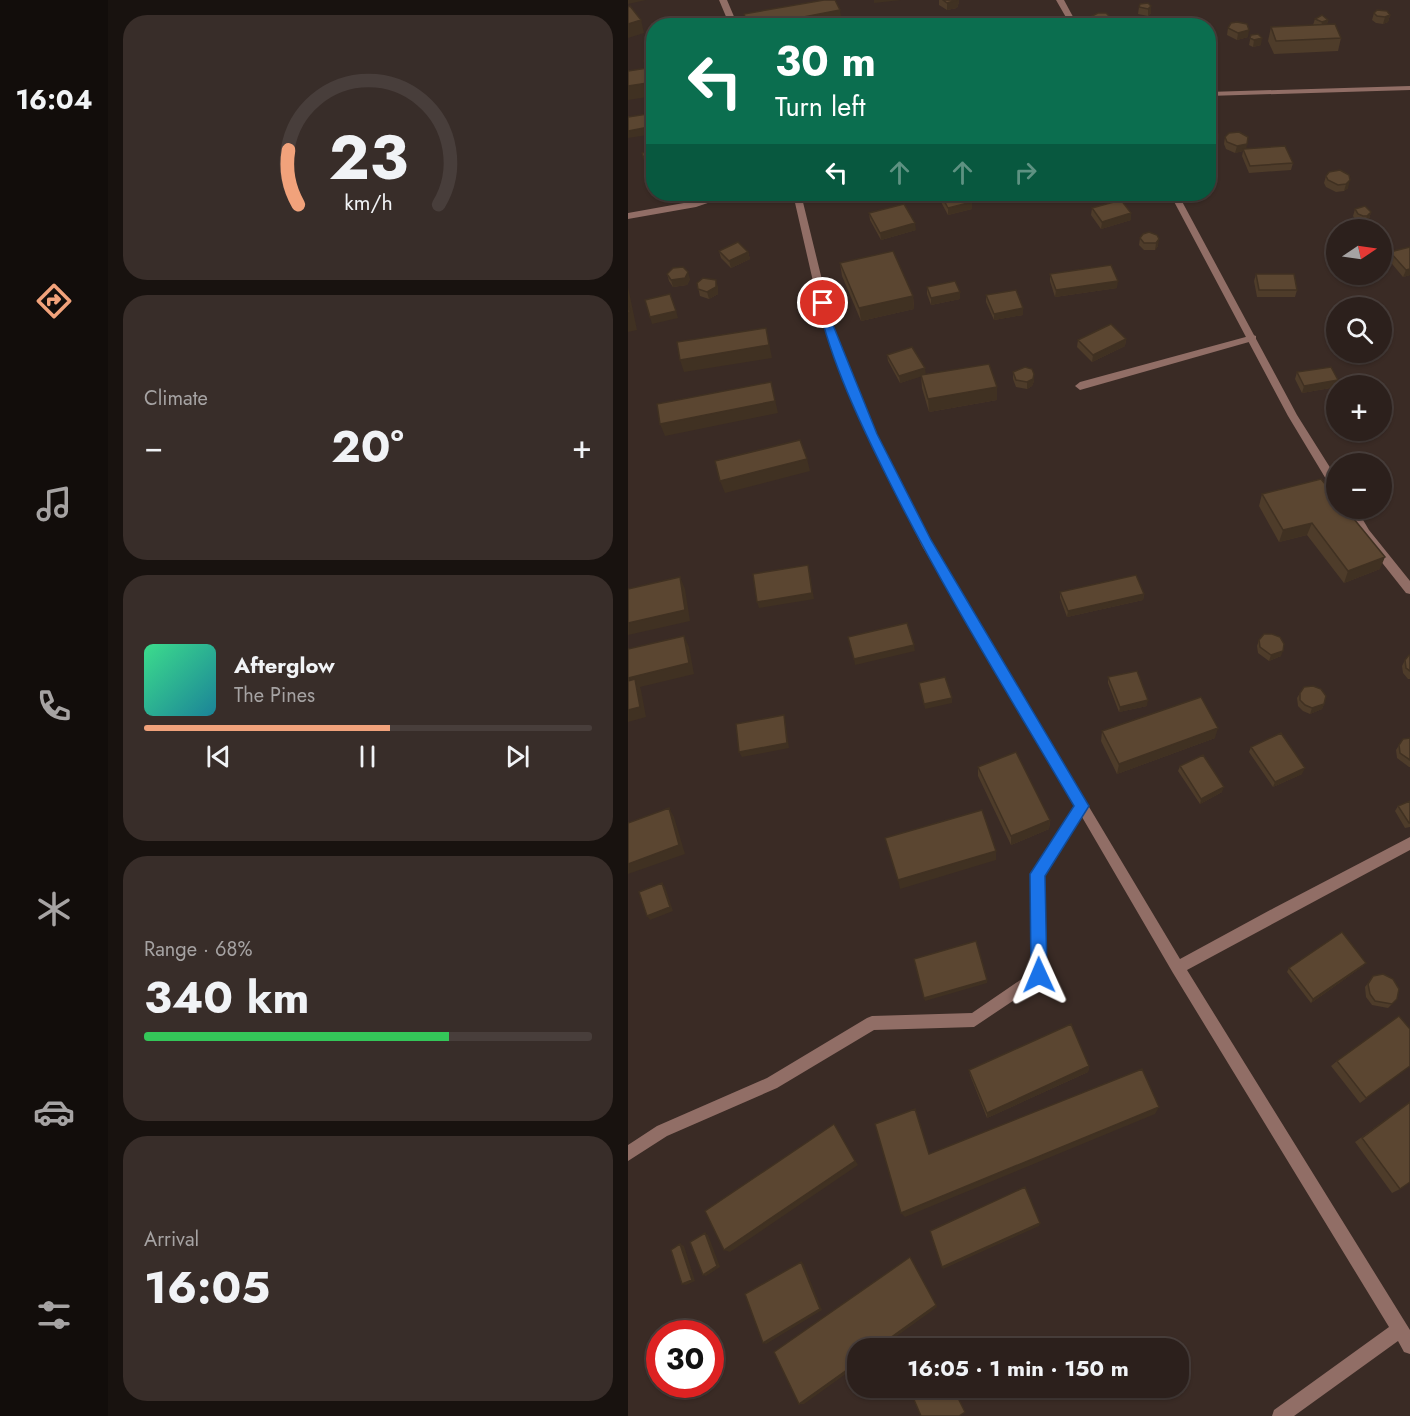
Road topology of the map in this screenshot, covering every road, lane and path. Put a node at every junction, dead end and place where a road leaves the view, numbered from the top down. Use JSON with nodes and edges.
{"nodes":[{"id":1,"x":723,"y":0,"type":"edge"},
{"id":2,"x":1060,"y":0,"type":"edge"},
{"id":3,"x":731,"y":18,"type":"edge"},
{"id":4,"x":1070,"y":18,"type":"edge"},
{"id":5,"x":1410,"y":88,"type":"edge"},
{"id":6,"x":1216,"y":94,"type":"edge"},
{"id":7,"x":706,"y":201,"type":"edge"},
{"id":8,"x":799,"y":201,"type":"edge"},
{"id":9,"x":1177,"y":201,"type":"edge"},
{"id":10,"x":628,"y":216,"type":"edge"},
{"id":11,"x":1253,"y":338,"type":"junction"},
{"id":12,"x":1080,"y":386,"type":"dead end"},
{"id":13,"x":1326,"y":470,"type":"edge"},
{"id":14,"x":1357,"y":519,"type":"edge"},
{"id":15,"x":1410,"y":590,"type":"edge"},
{"id":16,"x":1082,"y":806,"type":"junction"},
{"id":17,"x":1410,"y":843,"type":"edge"},
{"id":18,"x":1178,"y":968,"type":"junction"},
{"id":19,"x":628,"y":1154,"type":"edge"},
{"id":20,"x":1399,"y":1330,"type":"junction"},
{"id":21,"x":1410,"y":1346,"type":"edge"},
{"id":22,"x":1280,"y":1416,"type":"edge"}],
"edges":[{"from":1,"to":3,"type":"street"},
{"from":2,"to":4,"type":"street"},
{"from":5,"to":6,"type":"street"},
{"from":7,"to":10,"type":"street"},
{"from":8,"to":16,"type":"street"},
{"from":9,"to":11,"type":"street"},
{"from":11,"to":12,"type":"street"},
{"from":11,"to":13,"type":"street"},
{"from":14,"to":15,"type":"street"},
{"from":16,"to":18,"type":"street"},
{"from":16,"to":19,"type":"street"},
{"from":17,"to":18,"type":"street"},
{"from":18,"to":20,"type":"street"},
{"from":20,"to":21,"type":"street"},
{"from":20,"to":22,"type":"street"}]}
